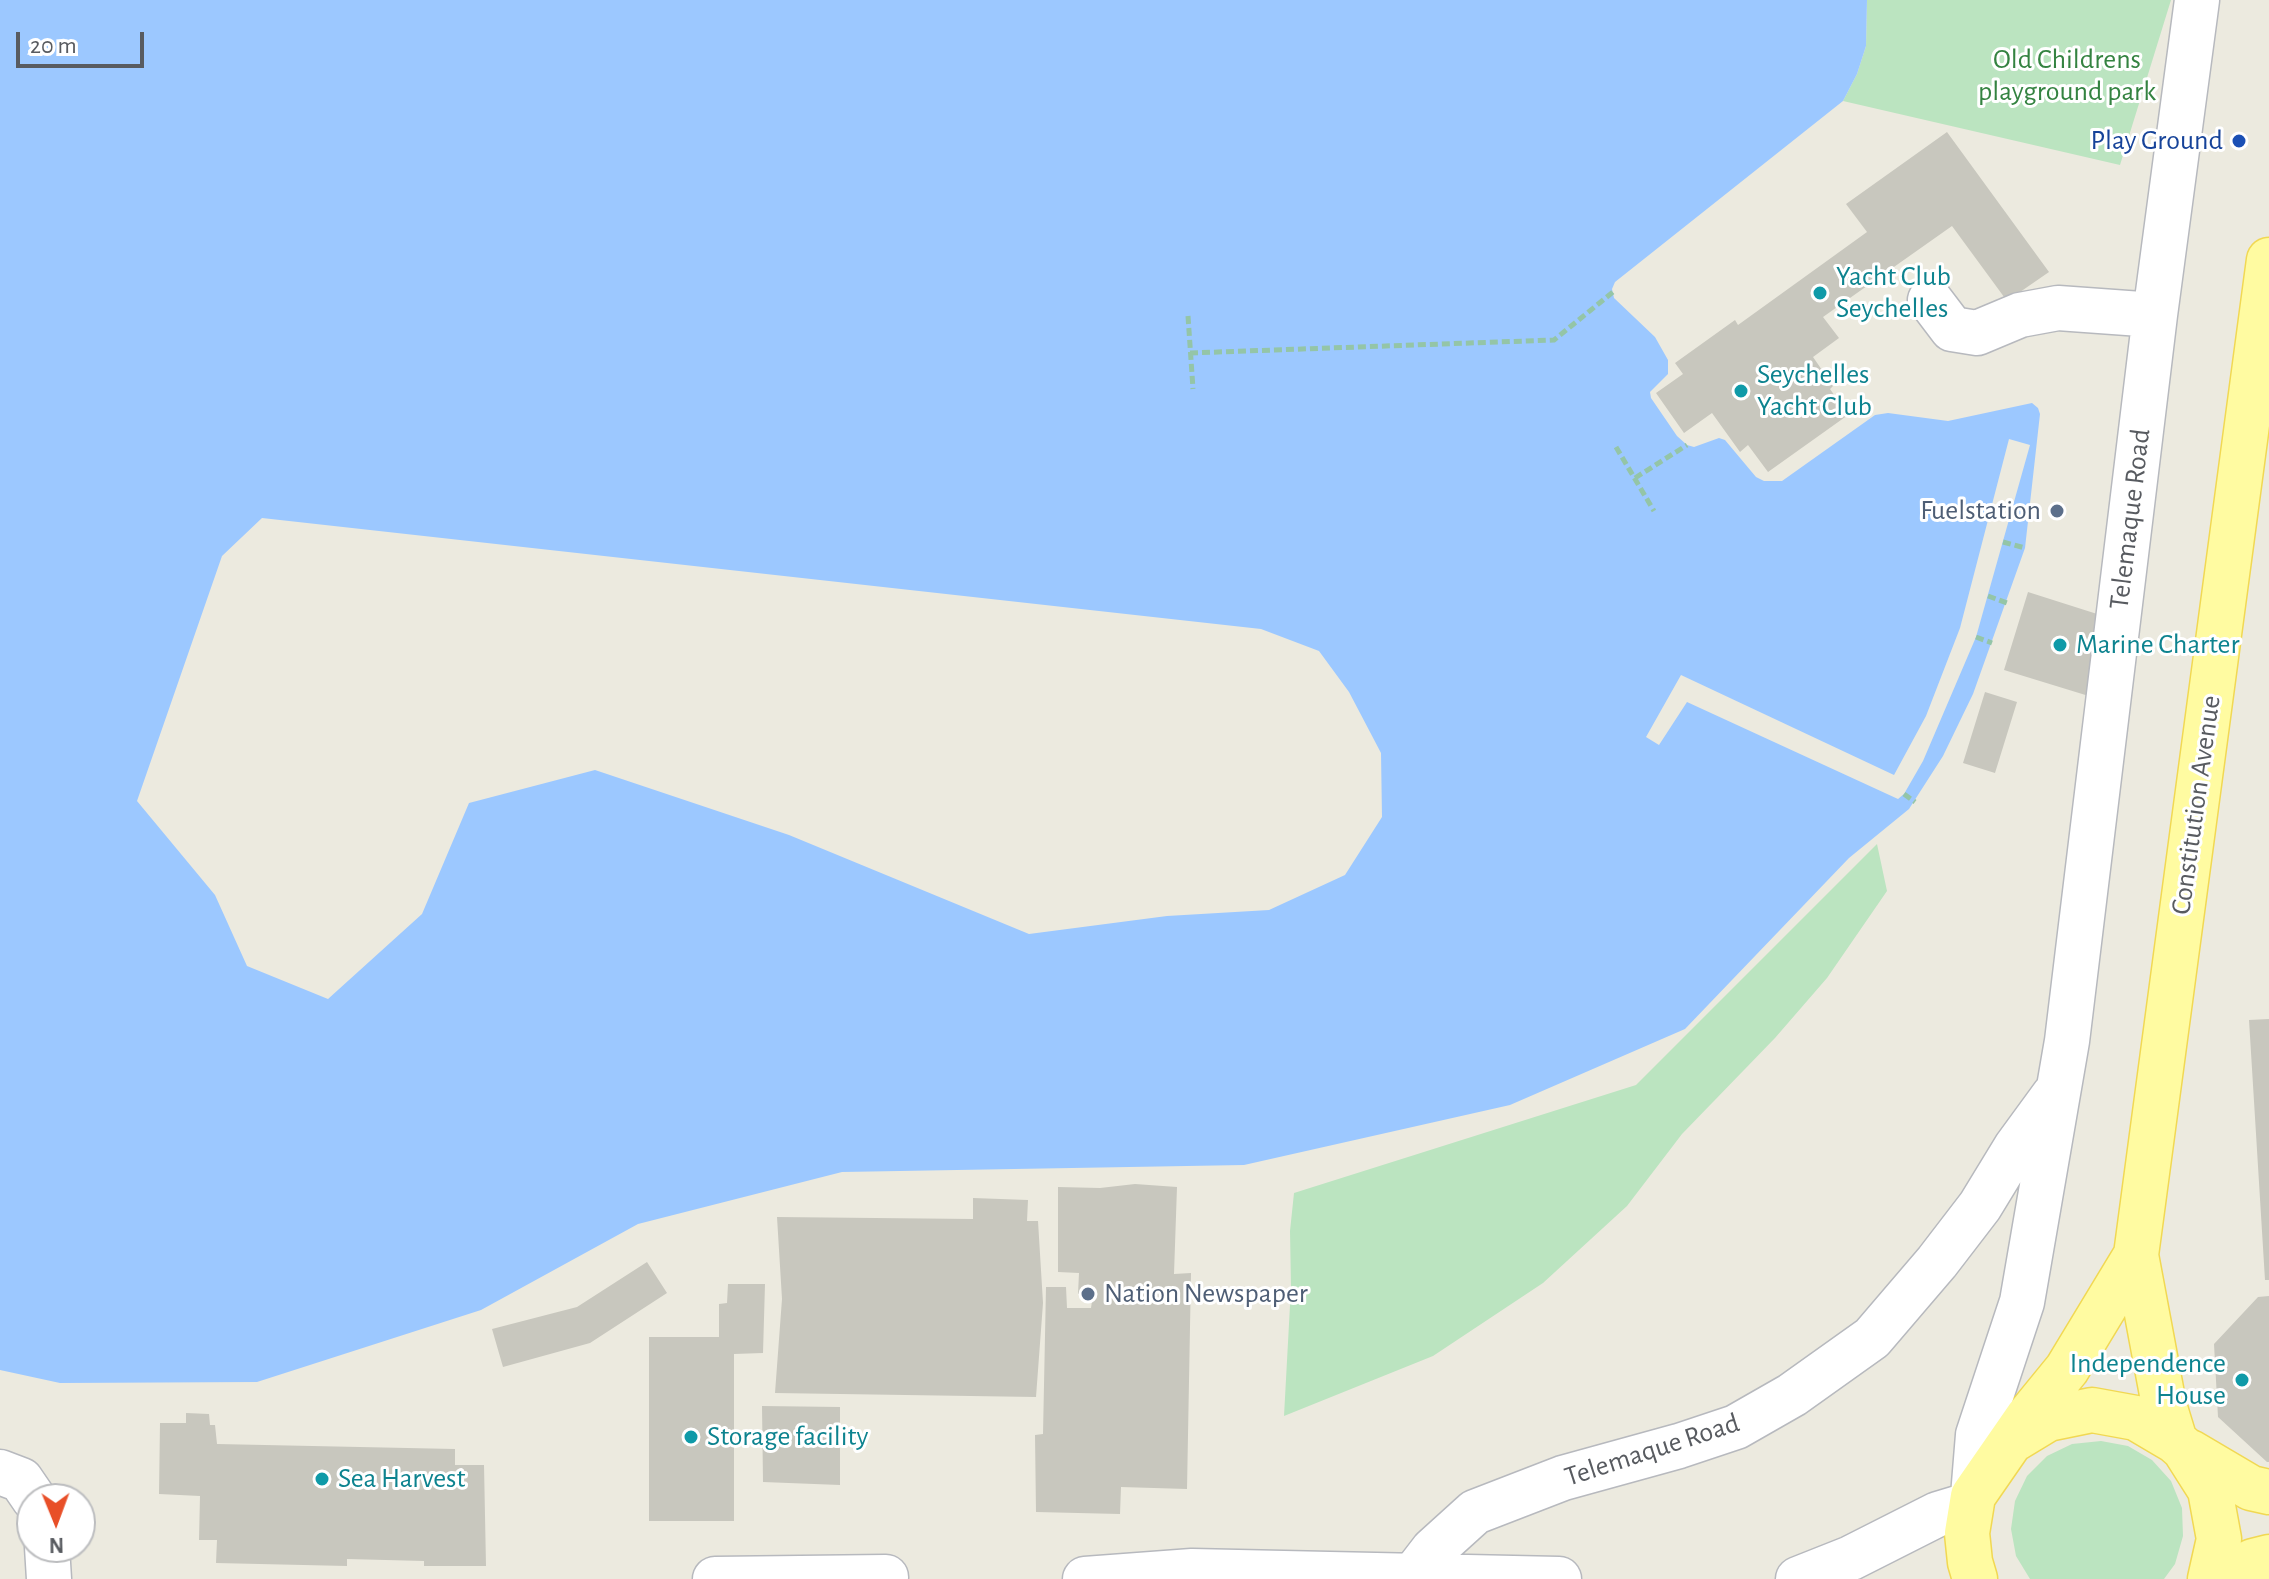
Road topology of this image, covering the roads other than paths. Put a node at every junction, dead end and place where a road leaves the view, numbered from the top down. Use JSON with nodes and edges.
{"nodes":[{"id":1,"x":2197,"y":0,"type":"edge"},
{"id":2,"x":2269,"y":260,"type":"edge"},
{"id":3,"x":1930,"y":300,"type":"dead end"},
{"id":4,"x":2155,"y":315,"type":"junction"},
{"id":5,"x":2060,"y":1087,"type":"junction"},
{"id":6,"x":2136,"y":1255,"type":"junction"},
{"id":7,"x":2010,"y":1442,"type":"junction"},
{"id":8,"x":2180,"y":1445,"type":"junction"},
{"id":9,"x":0,"y":1472,"type":"edge"},
{"id":10,"x":23,"y":1483,"type":"edge"},
{"id":11,"x":2269,"y":1492,"type":"edge"},
{"id":12,"x":1972,"y":1500,"type":"junction"},
{"id":13,"x":2269,"y":1557,"type":"edge"},
{"id":14,"x":1413,"y":1576,"type":"junction"},
{"id":15,"x":886,"y":1577,"type":"dead end"},
{"id":16,"x":715,"y":1579,"type":"edge"},
{"id":17,"x":1085,"y":1579,"type":"edge"},
{"id":18,"x":1559,"y":1579,"type":"edge"},
{"id":19,"x":1798,"y":1579,"type":"edge"},
{"id":20,"x":1975,"y":1579,"type":"edge"},
{"id":21,"x":2210,"y":1579,"type":"edge"},
{"id":22,"x":2222,"y":1579,"type":"edge"}],
"edges":[{"from":1,"to":4,"type":"street","name":"Telemaque Road"},
{"from":2,"to":6,"type":"main road","name":"Constitution Avenue"},
{"from":3,"to":4,"type":"street"},
{"from":4,"to":5,"type":"street","name":"Telemaque Road"},
{"from":5,"to":12,"type":"street","name":"Telemaque Road"},
{"from":5,"to":14,"type":"street","name":"Telemaque Road"},
{"from":6,"to":7,"type":"main road","name":"Constitution Avenue"},
{"from":6,"to":8,"type":"main road","name":"Constitution Avenue"},
{"from":7,"to":8,"type":"main road"},
{"from":7,"to":12,"type":"main road","name":"Constitution Avenue"},
{"from":8,"to":11,"type":"main road"},
{"from":8,"to":21,"type":"main road"},
{"from":9,"to":10,"type":"street"},
{"from":12,"to":19,"type":"street"},
{"from":12,"to":20,"type":"main road"},
{"from":13,"to":22,"type":"main road"},
{"from":14,"to":17,"type":"street"},
{"from":14,"to":18,"type":"street"},
{"from":15,"to":16,"type":"street"}]}
